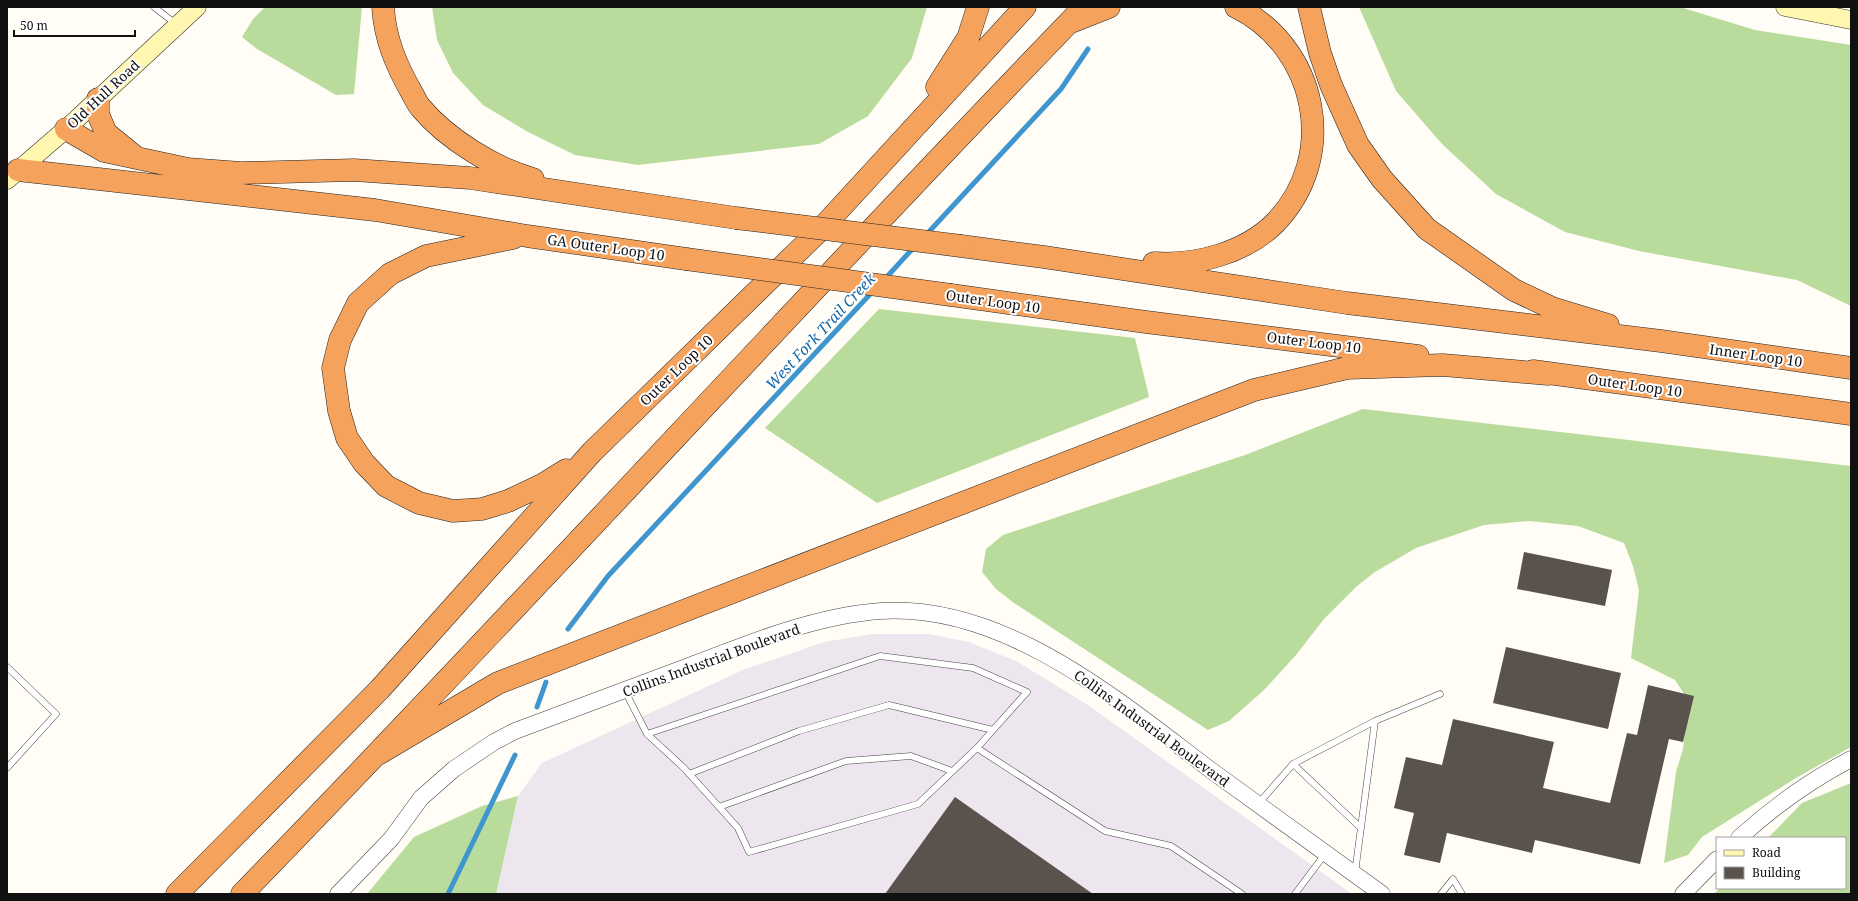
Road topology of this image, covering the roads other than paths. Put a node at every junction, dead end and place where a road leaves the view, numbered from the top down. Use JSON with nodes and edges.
{"nodes":[{"id":1,"x":154,"y":7,"type":"edge"},
{"id":2,"x":197,"y":7,"type":"edge"},
{"id":3,"x":383,"y":7,"type":"edge"},
{"id":4,"x":978,"y":7,"type":"edge"},
{"id":5,"x":1025,"y":7,"type":"edge"},
{"id":6,"x":1084,"y":7,"type":"edge"},
{"id":7,"x":1109,"y":7,"type":"edge"},
{"id":8,"x":1236,"y":7,"type":"edge"},
{"id":9,"x":1309,"y":7,"type":"edge"},
{"id":10,"x":1785,"y":7,"type":"edge"},
{"id":11,"x":1851,"y":20,"type":"edge"},
{"id":12,"x":1068,"y":24,"type":"junction"},
{"id":13,"x":178,"y":25,"type":"junction"},
{"id":14,"x":98,"y":99,"type":"junction"},
{"id":15,"x":66,"y":129,"type":"junction"},
{"id":16,"x":891,"y":152,"type":"junction"},
{"id":17,"x":139,"y":159,"type":"junction"},
{"id":18,"x":12,"y":175,"type":"edge"},
{"id":19,"x":613,"y":200,"type":"junction"},
{"id":20,"x":527,"y":236,"type":"junction"},
{"id":21,"x":1044,"y":257,"type":"junction"},
{"id":22,"x":686,"y":259,"type":"joint"},
{"id":23,"x":1661,"y":341,"type":"junction"},
{"id":24,"x":1851,"y":368,"type":"edge"},
{"id":25,"x":1548,"y":374,"type":"junction"},
{"id":26,"x":1851,"y":414,"type":"edge"},
{"id":27,"x":592,"y":452,"type":"junction"},
{"id":28,"x":7,"y":667,"type":"edge"},
{"id":29,"x":625,"y":690,"type":"junction"},
{"id":30,"x":1440,"y":694,"type":"dead end"},
{"id":31,"x":1375,"y":721,"type":"junction"},
{"id":32,"x":993,"y":730,"type":"junction"},
{"id":33,"x":647,"y":734,"type":"junction"},
{"id":34,"x":977,"y":748,"type":"junction"},
{"id":35,"x":378,"y":754,"type":"junction"},
{"id":36,"x":1851,"y":758,"type":"edge"},
{"id":37,"x":1293,"y":764,"type":"junction"},
{"id":38,"x":7,"y":768,"type":"edge"},
{"id":39,"x":952,"y":770,"type":"junction"},
{"id":40,"x":689,"y":774,"type":"junction"},
{"id":41,"x":1258,"y":804,"type":"junction"},
{"id":42,"x":719,"y":807,"type":"junction"},
{"id":43,"x":1361,"y":828,"type":"junction"},
{"id":44,"x":1740,"y":837,"type":"edge"},
{"id":45,"x":1325,"y":854,"type":"junction"},
{"id":46,"x":1716,"y":860,"type":"edge"},
{"id":47,"x":1355,"y":875,"type":"junction"},
{"id":48,"x":177,"y":894,"type":"edge"},
{"id":49,"x":242,"y":894,"type":"edge"},
{"id":50,"x":338,"y":894,"type":"edge"},
{"id":51,"x":1242,"y":894,"type":"edge"},
{"id":52,"x":1296,"y":894,"type":"edge"},
{"id":53,"x":1382,"y":894,"type":"edge"},
{"id":54,"x":1441,"y":894,"type":"edge"},
{"id":55,"x":1462,"y":894,"type":"edge"},
{"id":56,"x":1683,"y":894,"type":"edge"}],
"edges":[{"from":1,"to":13,"type":"lane"},
{"from":2,"to":13,"type":"main road","name":"Old Hull Road"},
{"from":3,"to":19,"type":"highway"},
{"from":4,"to":16,"type":"highway"},
{"from":5,"to":16,"type":"highway","name":"Outer Loop 10"},
{"from":6,"to":12,"type":"highway"},
{"from":7,"to":12,"type":"highway"},
{"from":8,"to":21,"type":"highway"},
{"from":9,"to":23,"type":"highway"},
{"from":10,"to":11,"type":"main road"},
{"from":12,"to":35,"type":"highway"},
{"from":13,"to":14,"type":"main road","name":"Old Hull Road"},
{"from":14,"to":15,"type":"main road","name":"Old Hull Road"},
{"from":14,"to":17,"type":"highway"},
{"from":15,"to":17,"type":"highway"},
{"from":15,"to":18,"type":"main road","name":"Old Hull Road"},
{"from":16,"to":27,"type":"highway","name":"Outer Loop 10"},
{"from":17,"to":19,"type":"highway"},
{"from":18,"to":20,"type":"highway","name":"GA Outer Loop 10"},
{"from":19,"to":21,"type":"highway","bridge":true},
{"from":20,"to":22,"type":"highway","name":"GA Outer Loop 10"},
{"from":20,"to":27,"type":"highway"},
{"from":21,"to":23,"type":"highway"},
{"from":22,"to":25,"type":"highway","name":"Outer Loop 10","bridge":true},
{"from":23,"to":24,"type":"highway","name":"Inner Loop 10"},
{"from":25,"to":26,"type":"highway","name":"Outer Loop 10"},
{"from":25,"to":35,"type":"highway"},
{"from":27,"to":48,"type":"highway"},
{"from":28,"to":38,"type":"lane"},
{"from":29,"to":33,"type":"lane"},
{"from":29,"to":41,"type":"street","name":"Collins Industrial Boulevard"},
{"from":29,"to":50,"type":"street","name":"Collins Industrial Boulevard"},
{"from":30,"to":31,"type":"lane"},
{"from":31,"to":37,"type":"lane"},
{"from":31,"to":43,"type":"lane"},
{"from":32,"to":33,"type":"lane"},
{"from":32,"to":34,"type":"lane"},
{"from":32,"to":40,"type":"lane"},
{"from":33,"to":40,"type":"lane"},
{"from":34,"to":39,"type":"lane"},
{"from":34,"to":51,"type":"lane"},
{"from":35,"to":49,"type":"highway"},
{"from":36,"to":44,"type":"street"},
{"from":37,"to":41,"type":"lane"},
{"from":37,"to":43,"type":"lane"},
{"from":39,"to":42,"type":"lane"},
{"from":39,"to":42,"type":"lane"},
{"from":40,"to":42,"type":"lane"},
{"from":41,"to":45,"type":"street","name":"Collins Industrial Boulevard"},
{"from":43,"to":47,"type":"lane"},
{"from":45,"to":47,"type":"street","name":"Collins Industrial Boulevard"},
{"from":45,"to":52,"type":"lane"},
{"from":46,"to":56,"type":"street"},
{"from":47,"to":53,"type":"street","name":"Collins Industrial Boulevard"},
{"from":54,"to":55,"type":"lane"}]}
